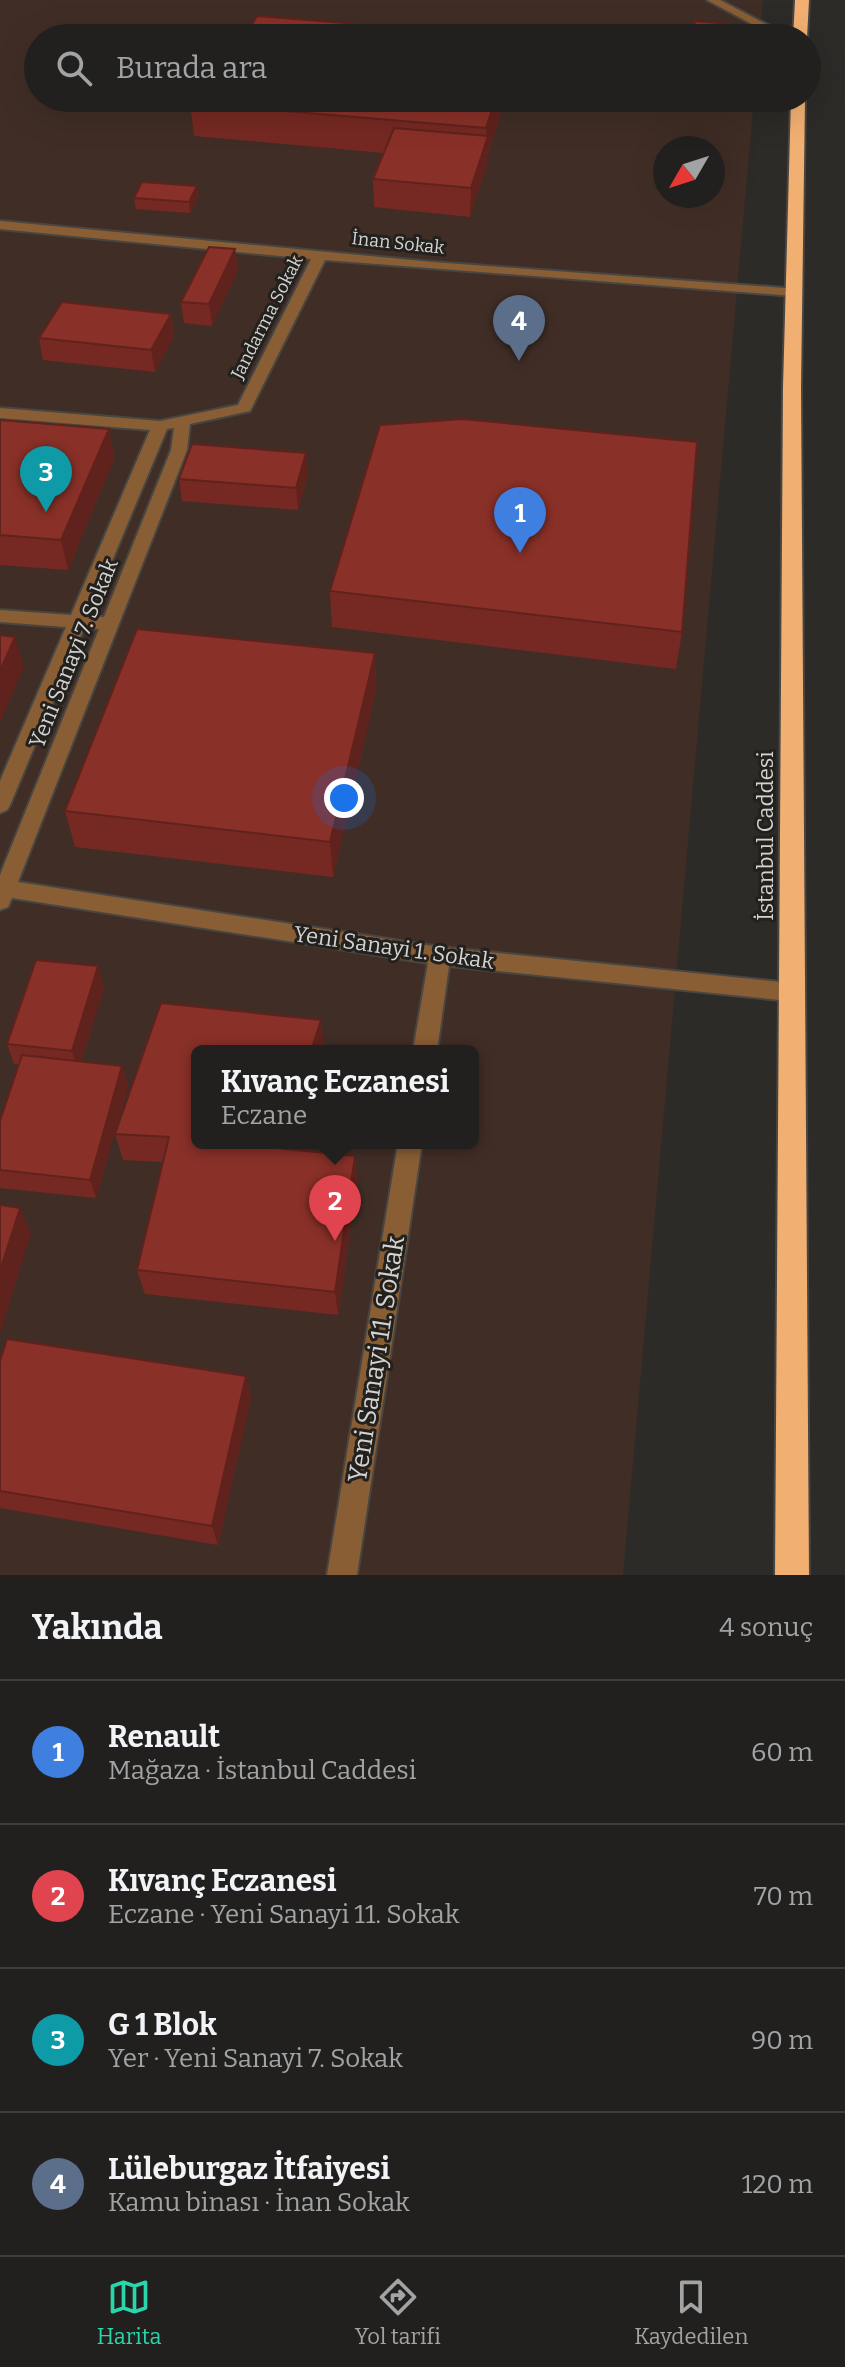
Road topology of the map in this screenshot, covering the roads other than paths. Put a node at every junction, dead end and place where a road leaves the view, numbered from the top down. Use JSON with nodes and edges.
{"nodes":[{"id":1,"x":712,"y":0,"type":"edge"},
{"id":2,"x":802,"y":0,"type":"edge"},
{"id":3,"x":759,"y":24,"type":"edge"},
{"id":4,"x":801,"y":24,"type":"edge"},
{"id":5,"x":798,"y":112,"type":"edge"},
{"id":6,"x":0,"y":225,"type":"edge"},
{"id":7,"x":321,"y":253,"type":"junction"},
{"id":8,"x":793,"y":292,"type":"junction"},
{"id":9,"x":0,"y":413,"type":"edge"},
{"id":10,"x":183,"y":421,"type":"junction"},
{"id":11,"x":160,"y":426,"type":"junction"},
{"id":12,"x":0,"y":616,"type":"edge"},
{"id":13,"x":75,"y":622,"type":"junction"},
{"id":14,"x":110,"y":624,"type":"junction"},
{"id":15,"x":0,"y":805,"type":"edge"},
{"id":16,"x":2,"y":893,"type":"edge"},
{"id":17,"x":440,"y":956,"type":"junction"},
{"id":18,"x":790,"y":992,"type":"junction"},
{"id":19,"x":426,"y":1045,"type":"edge"},
{"id":20,"x":409,"y":1149,"type":"edge"},
{"id":21,"x":342,"y":1575,"type":"edge"},
{"id":22,"x":792,"y":1575,"type":"edge"}],
"edges":[{"from":1,"to":3,"type":"street"},
{"from":2,"to":4,"type":"highway"},
{"from":5,"to":8,"type":"highway","name":"İstanbul Caddesi"},
{"from":6,"to":7,"type":"street","name":"İnan Sokak"},
{"from":7,"to":8,"type":"street","name":"İnan Sokak"},
{"from":7,"to":10,"type":"street","name":"Jandarma Sokak"},
{"from":8,"to":18,"type":"highway","name":"İstanbul Caddesi"},
{"from":9,"to":11,"type":"street","name":"Jandarma Sokak"},
{"from":10,"to":11,"type":"street","name":"Jandarma Sokak"},
{"from":10,"to":14,"type":"street","name":"Yeni Sanayi 7. Sokak"},
{"from":11,"to":13,"type":"street","name":"Yeni Sanayi 7. Sokak"},
{"from":12,"to":13,"type":"street"},
{"from":13,"to":14,"type":"street"},
{"from":13,"to":15,"type":"street","name":"Yeni Sanayi 7. Sokak"},
{"from":14,"to":16,"type":"street","name":"Yeni Sanayi 7. Sokak"},
{"from":16,"to":17,"type":"street","name":"Yeni Sanayi 1. Sokak"},
{"from":17,"to":18,"type":"street","name":"Yeni Sanayi 1. Sokak"},
{"from":17,"to":19,"type":"street"},
{"from":18,"to":22,"type":"highway","name":"İstanbul Caddesi"},
{"from":20,"to":21,"type":"street","name":"Yeni Sanayi 11. Sokak"}]}
